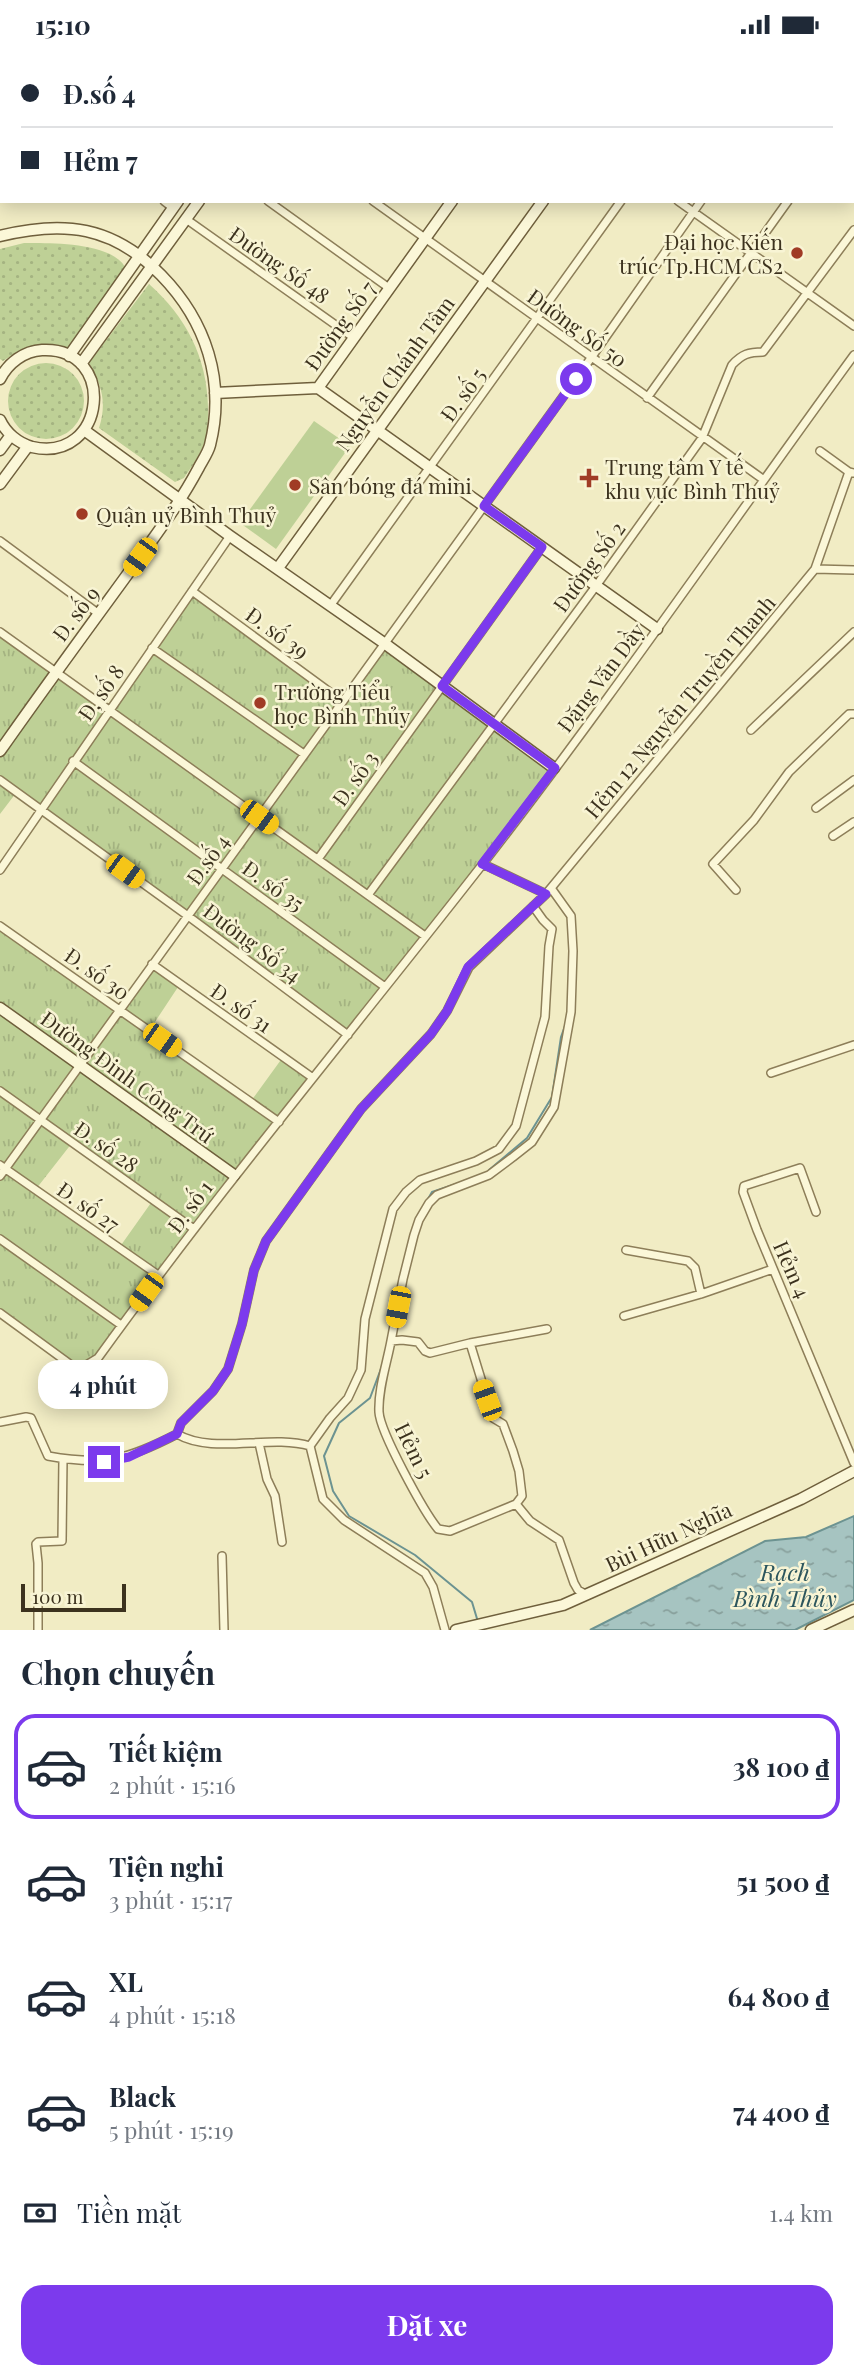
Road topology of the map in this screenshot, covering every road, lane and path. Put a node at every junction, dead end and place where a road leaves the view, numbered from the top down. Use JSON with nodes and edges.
{"nodes":[{"id":1,"x":171,"y":203,"type":"edge"},
{"id":2,"x":198,"y":203,"type":"edge"},
{"id":3,"x":271,"y":203,"type":"edge"},
{"id":4,"x":376,"y":203,"type":"edge"},
{"id":5,"x":451,"y":203,"type":"edge"},
{"id":6,"x":542,"y":203,"type":"edge"},
{"id":7,"x":620,"y":203,"type":"edge"},
{"id":8,"x":681,"y":203,"type":"edge"},
{"id":9,"x":700,"y":203,"type":"edge"},
{"id":10,"x":787,"y":203,"type":"edge"},
{"id":11,"x":694,"y":212,"type":"junction"},
{"id":12,"x":186,"y":219,"type":"junction"},
{"id":13,"x":854,"y":230,"type":"edge"},
{"id":14,"x":0,"y":236,"type":"edge"},
{"id":15,"x":425,"y":239,"type":"junction"},
{"id":16,"x":751,"y":253,"type":"junction"},
{"id":17,"x":139,"y":255,"type":"junction"},
{"id":18,"x":153,"y":267,"type":"junction"},
{"id":19,"x":484,"y":281,"type":"junction"},
{"id":20,"x":389,"y":288,"type":"junction"},
{"id":21,"x":808,"y":293,"type":"junction"},
{"id":22,"x":538,"y":319,"type":"junction"},
{"id":23,"x":854,"y":326,"type":"edge"},
{"id":24,"x":354,"y":338,"type":"junction"},
{"id":25,"x":854,"y":355,"type":"edge"},
{"id":26,"x":69,"y":356,"type":"junction"},
{"id":27,"x":591,"y":358,"type":"junction"},
{"id":28,"x":81,"y":365,"type":"junction"},
{"id":29,"x":1,"y":374,"type":"edge"},
{"id":30,"x":318,"y":388,"type":"junction"},
{"id":31,"x":215,"y":393,"type":"junction"},
{"id":32,"x":647,"y":398,"type":"junction"},
{"id":33,"x":0,"y":419,"type":"edge"},
{"id":34,"x":377,"y":429,"type":"junction"},
{"id":35,"x":85,"y":430,"type":"junction"},
{"id":36,"x":11,"y":435,"type":"junction"},
{"id":37,"x":702,"y":437,"type":"junction"},
{"id":38,"x":28,"y":446,"type":"junction"},
{"id":39,"x":0,"y":450,"type":"edge"},
{"id":40,"x":820,"y":451,"type":"dead end"},
{"id":41,"x":430,"y":467,"type":"junction"},
{"id":42,"x":852,"y":472,"type":"edge"},
{"id":43,"x":764,"y":480,"type":"junction"},
{"id":44,"x":0,"y":484,"type":"edge"},
{"id":45,"x":181,"y":499,"type":"junction"},
{"id":46,"x":484,"y":506,"type":"junction"},
{"id":47,"x":230,"y":536,"type":"junction"},
{"id":48,"x":0,"y":541,"type":"edge"},
{"id":49,"x":542,"y":547,"type":"junction"},
{"id":50,"x":278,"y":568,"type":"junction"},
{"id":51,"x":815,"y":569,"type":"junction"},
{"id":52,"x":854,"y":570,"type":"edge"},
{"id":53,"x":596,"y":586,"type":"junction"},
{"id":54,"x":192,"y":591,"type":"junction"},
{"id":55,"x":330,"y":606,"type":"junction"},
{"id":56,"x":99,"y":614,"type":"junction"},
{"id":57,"x":657,"y":629,"type":"junction"},
{"id":58,"x":0,"y":632,"type":"edge"},
{"id":59,"x":854,"y":632,"type":"edge"},
{"id":60,"x":384,"y":643,"type":"junction"},
{"id":61,"x":152,"y":649,"type":"junction"},
{"id":62,"x":56,"y":671,"type":"junction"},
{"id":63,"x":442,"y":686,"type":"junction"},
{"id":64,"x":342,"y":701,"type":"junction"},
{"id":65,"x":109,"y":710,"type":"junction"},
{"id":66,"x":854,"y":714,"type":"edge"},
{"id":67,"x":495,"y":724,"type":"junction"},
{"id":68,"x":751,"y":730,"type":"dead end"},
{"id":69,"x":0,"y":751,"type":"edge"},
{"id":70,"x":304,"y":754,"type":"junction"},
{"id":71,"x":73,"y":761,"type":"junction"},
{"id":72,"x":555,"y":768,"type":"junction"},
{"id":73,"x":854,"y":780,"type":"edge"},
{"id":74,"x":0,"y":781,"type":"edge"},
{"id":75,"x":816,"y":808,"type":"dead end"},
{"id":76,"x":42,"y":811,"type":"junction"},
{"id":77,"x":259,"y":817,"type":"junction"},
{"id":78,"x":854,"y":822,"type":"edge"},
{"id":79,"x":833,"y":836,"type":"dead end"},
{"id":80,"x":318,"y":859,"type":"junction"},
{"id":81,"x":482,"y":864,"type":"junction"},
{"id":82,"x":222,"y":869,"type":"junction"},
{"id":83,"x":0,"y":870,"type":"edge"},
{"id":84,"x":736,"y":890,"type":"dead end"},
{"id":85,"x":548,"y":891,"type":"junction"},
{"id":86,"x":368,"y":895,"type":"junction"},
{"id":87,"x":533,"y":906,"type":"junction"},
{"id":88,"x":188,"y":916,"type":"junction"},
{"id":89,"x":0,"y":926,"type":"edge"},
{"id":90,"x":425,"y":936,"type":"junction"},
{"id":91,"x":152,"y":964,"type":"junction"},
{"id":92,"x":385,"y":987,"type":"junction"},
{"id":93,"x":0,"y":1008,"type":"edge"},
{"id":94,"x":120,"y":1010,"type":"junction"},
{"id":95,"x":348,"y":1035,"type":"junction"},
{"id":96,"x":854,"y":1045,"type":"edge"},
{"id":97,"x":80,"y":1065,"type":"junction"},
{"id":98,"x":771,"y":1073,"type":"dead end"},
{"id":99,"x":313,"y":1078,"type":"junction"},
{"id":100,"x":0,"y":1091,"type":"edge"},
{"id":101,"x":41,"y":1120,"type":"junction"},
{"id":102,"x":279,"y":1122,"type":"junction"},
{"id":103,"x":3,"y":1167,"type":"edge"},
{"id":104,"x":234,"y":1175,"type":"junction"},
{"id":105,"x":0,"y":1176,"type":"edge"},
{"id":106,"x":816,"y":1212,"type":"dead end"},
{"id":107,"x":194,"y":1229,"type":"junction"},
{"id":108,"x":0,"y":1239,"type":"edge"},
{"id":109,"x":626,"y":1251,"type":"dead end"},
{"id":110,"x":774,"y":1269,"type":"junction"},
{"id":111,"x":158,"y":1275,"type":"junction"},
{"id":112,"x":701,"y":1294,"type":"junction"},
{"id":113,"x":0,"y":1313,"type":"edge"},
{"id":114,"x":625,"y":1316,"type":"dead end"},
{"id":115,"x":121,"y":1325,"type":"junction"},
{"id":116,"x":547,"y":1329,"type":"dead end"},
{"id":117,"x":391,"y":1341,"type":"junction"},
{"id":118,"x":470,"y":1343,"type":"junction"},
{"id":119,"x":0,"y":1422,"type":"edge"},
{"id":120,"x":177,"y":1434,"type":"junction"},
{"id":121,"x":259,"y":1443,"type":"junction"},
{"id":122,"x":310,"y":1446,"type":"junction"},
{"id":123,"x":63,"y":1459,"type":"junction"},
{"id":124,"x":854,"y":1463,"type":"edge"},
{"id":125,"x":854,"y":1471,"type":"edge"},
{"id":126,"x":516,"y":1504,"type":"junction"},
{"id":127,"x":282,"y":1542,"type":"dead end"},
{"id":128,"x":222,"y":1556,"type":"dead end"},
{"id":129,"x":587,"y":1595,"type":"junction"},
{"id":130,"x":854,"y":1610,"type":"edge"},
{"id":131,"x":38,"y":1630,"type":"edge"},
{"id":132,"x":224,"y":1630,"type":"edge"},
{"id":133,"x":445,"y":1630,"type":"edge"},
{"id":134,"x":456,"y":1630,"type":"edge"},
{"id":135,"x":811,"y":1630,"type":"edge"}],
"edges":[{"from":1,"to":17,"type":"street"},
{"from":2,"to":12,"type":"street"},
{"from":3,"to":20,"type":"street"},
{"from":4,"to":15,"type":"street","name":"Đường Số 50"},
{"from":5,"to":15,"type":"street","name":"Đường Số 7"},
{"from":6,"to":19,"type":"street","name":"Nguyễn Chánh Tâm"},
{"from":7,"to":22,"type":"street","name":"Đ. số 5"},
{"from":8,"to":11,"type":"street"},
{"from":9,"to":11,"type":"street","name":"Đ.số 4"},
{"from":10,"to":16,"type":"street"},
{"from":11,"to":16,"type":"street"},
{"from":11,"to":27,"type":"street","name":"Đ.số 4"},
{"from":12,"to":18,"type":"street"},
{"from":12,"to":24,"type":"street","name":"Đường Số 48"},
{"from":13,"to":21,"type":"street","name":"Đường Số 2"},
{"from":14,"to":17,"type":"street","name":"Đ. số 9"},
{"from":15,"to":19,"type":"street","name":"Đường Số 50"},
{"from":15,"to":20,"type":"street","name":"Đường Số 7"},
{"from":16,"to":21,"type":"street"},
{"from":16,"to":32,"type":"street"},
{"from":17,"to":18,"type":"street","name":"Đ. số 9"},
{"from":17,"to":26,"type":"street"},
{"from":18,"to":28,"type":"street"},
{"from":18,"to":31,"type":"street","name":"Đ. số 9"},
{"from":19,"to":22,"type":"street","name":"Đường Số 50"},
{"from":19,"to":34,"type":"street","name":"Nguyễn Chánh Tâm"},
{"from":20,"to":24,"type":"street","name":"Đường Số 7"},
{"from":21,"to":23,"type":"street"},
{"from":21,"to":37,"type":"street","name":"Đường Số 2"},
{"from":22,"to":27,"type":"street","name":"Đường Số 50"},
{"from":22,"to":41,"type":"street","name":"Đ. số 5"},
{"from":24,"to":30,"type":"street","name":"Đường Số 7"},
{"from":25,"to":43,"type":"street","name":"Đặng Văn Dầy"},
{"from":26,"to":28,"type":"street"},
{"from":26,"to":29,"type":"street"},
{"from":27,"to":32,"type":"street","name":"Đường Số 50"},
{"from":27,"to":46,"type":"street","name":"Đ.số 4"},
{"from":28,"to":35,"type":"street"},
{"from":30,"to":31,"type":"street","name":"Đường Số 7"},
{"from":30,"to":34,"type":"street"},
{"from":31,"to":45,"type":"street","name":"Đ. số 9"},
{"from":32,"to":37,"type":"street","name":"Đường Số 50"},
{"from":33,"to":36,"type":"street"},
{"from":34,"to":41,"type":"street"},
{"from":34,"to":50,"type":"street","name":"Nguyễn Chánh Tâm"},
{"from":35,"to":38,"type":"street"},
{"from":35,"to":45,"type":"street"},
{"from":36,"to":38,"type":"street"},
{"from":36,"to":39,"type":"street"},
{"from":37,"to":43,"type":"street","name":"Đường Số 50"},
{"from":37,"to":53,"type":"street","name":"Đường Số 2"},
{"from":38,"to":44,"type":"street"},
{"from":40,"to":42,"type":"street"},
{"from":41,"to":46,"type":"street"},
{"from":41,"to":55,"type":"street","name":"Đ. số 5"},
{"from":42,"to":51,"type":"street","name":"Hẻm 12 Nguyễn Truyền Thanh"},
{"from":43,"to":57,"type":"street","name":"Đặng Văn Dầy"},
{"from":45,"to":47,"type":"street"},
{"from":45,"to":56,"type":"street","name":"Đ. số 9"},
{"from":46,"to":49,"type":"street"},
{"from":46,"to":60,"type":"street","name":"Đ.số 4"},
{"from":47,"to":50,"type":"street"},
{"from":47,"to":54,"type":"street","name":"Đ, số 8"},
{"from":48,"to":56,"type":"street"},
{"from":49,"to":53,"type":"street"},
{"from":49,"to":63,"type":"street","name":"Đ. số 3"},
{"from":50,"to":55,"type":"street"},
{"from":51,"to":52,"type":"street"},
{"from":51,"to":85,"type":"street","name":"Hẻm 12 Nguyễn Truyền Thanh"},
{"from":53,"to":57,"type":"street"},
{"from":53,"to":67,"type":"street","name":"Đường Số 2"},
{"from":54,"to":61,"type":"street","name":"Đ, số 8"},
{"from":54,"to":64,"type":"street","name":"Đ. số 39"},
{"from":55,"to":60,"type":"street"},
{"from":56,"to":62,"type":"street","name":"Đ. số 9"},
{"from":57,"to":72,"type":"street","name":"Đặng Văn Dầy"},
{"from":58,"to":62,"type":"street"},
{"from":59,"to":68,"type":"street"},
{"from":60,"to":63,"type":"street"},
{"from":60,"to":64,"type":"street","name":"Đ.số 4"},
{"from":61,"to":65,"type":"street","name":"Đ, số 8"},
{"from":61,"to":70,"type":"street"},
{"from":62,"to":65,"type":"street"},
{"from":62,"to":69,"type":"street","name":"Đ. số 9"},
{"from":63,"to":67,"type":"street"},
{"from":63,"to":80,"type":"street","name":"Đ. số 3"},
{"from":64,"to":70,"type":"street","name":"Đ.số 4"},
{"from":65,"to":71,"type":"street","name":"Đ, số 8"},
{"from":65,"to":77,"type":"street"},
{"from":66,"to":84,"type":"street"},
{"from":67,"to":72,"type":"street"},
{"from":67,"to":86,"type":"street","name":"Đường Số 2"},
{"from":70,"to":77,"type":"street","name":"Đ.số 4"},
{"from":71,"to":76,"type":"street","name":"Đ, số 8"},
{"from":71,"to":82,"type":"street","name":"Đ. số 35"},
{"from":72,"to":81,"type":"street","name":"Đặng Văn Dầy"},
{"from":73,"to":75,"type":"street"},
{"from":74,"to":76,"type":"street","name":"Đường Số 34"},
{"from":76,"to":83,"type":"street","name":"Đ, số 8"},
{"from":76,"to":88,"type":"street","name":"Đường Số 34"},
{"from":77,"to":80,"type":"street"},
{"from":77,"to":82,"type":"street","name":"Đ.số 4"},
{"from":78,"to":79,"type":"street"},
{"from":80,"to":86,"type":"street"},
{"from":81,"to":85,"type":"street"},
{"from":81,"to":90,"type":"street","name":"Đặng Văn Dầy"},
{"from":82,"to":88,"type":"street","name":"Đ.số 4"},
{"from":82,"to":92,"type":"street","name":"Đ. số 35"},
{"from":85,"to":87,"type":"street","name":"Hẻm 12 Nguyễn Truyền Thanh"},
{"from":85,"to":117,"type":"street"},
{"from":86,"to":90,"type":"street"},
{"from":87,"to":120,"type":"street","name":"Hẻm 12 Nguyễn Truyền Thanh"},
{"from":87,"to":122,"type":"street"},
{"from":88,"to":91,"type":"street","name":"Đ.số 4"},
{"from":88,"to":95,"type":"street","name":"Đường Số 34"},
{"from":89,"to":94,"type":"street","name":"Đ. số 30"},
{"from":90,"to":92,"type":"street","name":"Đặng Văn Dầy"},
{"from":91,"to":94,"type":"street","name":"Đ.số 4"},
{"from":91,"to":99,"type":"street","name":"Đ. số 31"},
{"from":92,"to":95,"type":"street","name":"Đặng Văn Dầy"},
{"from":93,"to":97,"type":"street","name":"Đường Đinh Công Trứ"},
{"from":94,"to":97,"type":"street","name":"Đ.số 4"},
{"from":94,"to":102,"type":"street","name":"Đ. số 30"},
{"from":95,"to":99,"type":"street","name":"Đặng Văn Dầy"},
{"from":96,"to":98,"type":"street"},
{"from":97,"to":101,"type":"street","name":"Đ.số 4"},
{"from":97,"to":104,"type":"street","name":"Đường Đinh Công Trứ"},
{"from":99,"to":102,"type":"street","name":"Đ. số 1"},
{"from":100,"to":101,"type":"street","name":"Đ. số 28"},
{"from":101,"to":103,"type":"street","name":"Đ.số 4"},
{"from":101,"to":107,"type":"street","name":"Đ. số 28"},
{"from":102,"to":104,"type":"street","name":"Đ. số 1"},
{"from":103,"to":105,"type":"street","name":"Đ.số 4"},
{"from":103,"to":111,"type":"street","name":"Đ. số 27"},
{"from":104,"to":107,"type":"street","name":"Đ. số 1"},
{"from":106,"to":110,"type":"street","name":"Hẻm 4"},
{"from":107,"to":111,"type":"street","name":"Đ. số 1"},
{"from":108,"to":115,"type":"street"},
{"from":109,"to":112,"type":"street"},
{"from":110,"to":112,"type":"street"},
{"from":110,"to":124,"type":"street","name":"Hẻm 4"},
{"from":111,"to":115,"type":"street","name":"Đ. số 1"},
{"from":112,"to":114,"type":"street"},
{"from":113,"to":115,"type":"street","name":"Đ. số 1"},
{"from":116,"to":118,"type":"street"},
{"from":117,"to":118,"type":"street"},
{"from":117,"to":126,"type":"street","name":"Hẻm 5"},
{"from":118,"to":126,"type":"street"},
{"from":119,"to":123,"type":"street"},
{"from":120,"to":121,"type":"street"},
{"from":120,"to":123,"type":"street"},
{"from":121,"to":122,"type":"street"},
{"from":121,"to":127,"type":"street"},
{"from":122,"to":133,"type":"street"},
{"from":123,"to":131,"type":"street"},
{"from":125,"to":129,"type":"street","name":"Bùi Hữu Nghĩa"},
{"from":126,"to":129,"type":"street"},
{"from":128,"to":132,"type":"street"},
{"from":129,"to":134,"type":"street","name":"Bùi Hữu Nghĩa"},
{"from":130,"to":135,"type":"street"}]}
